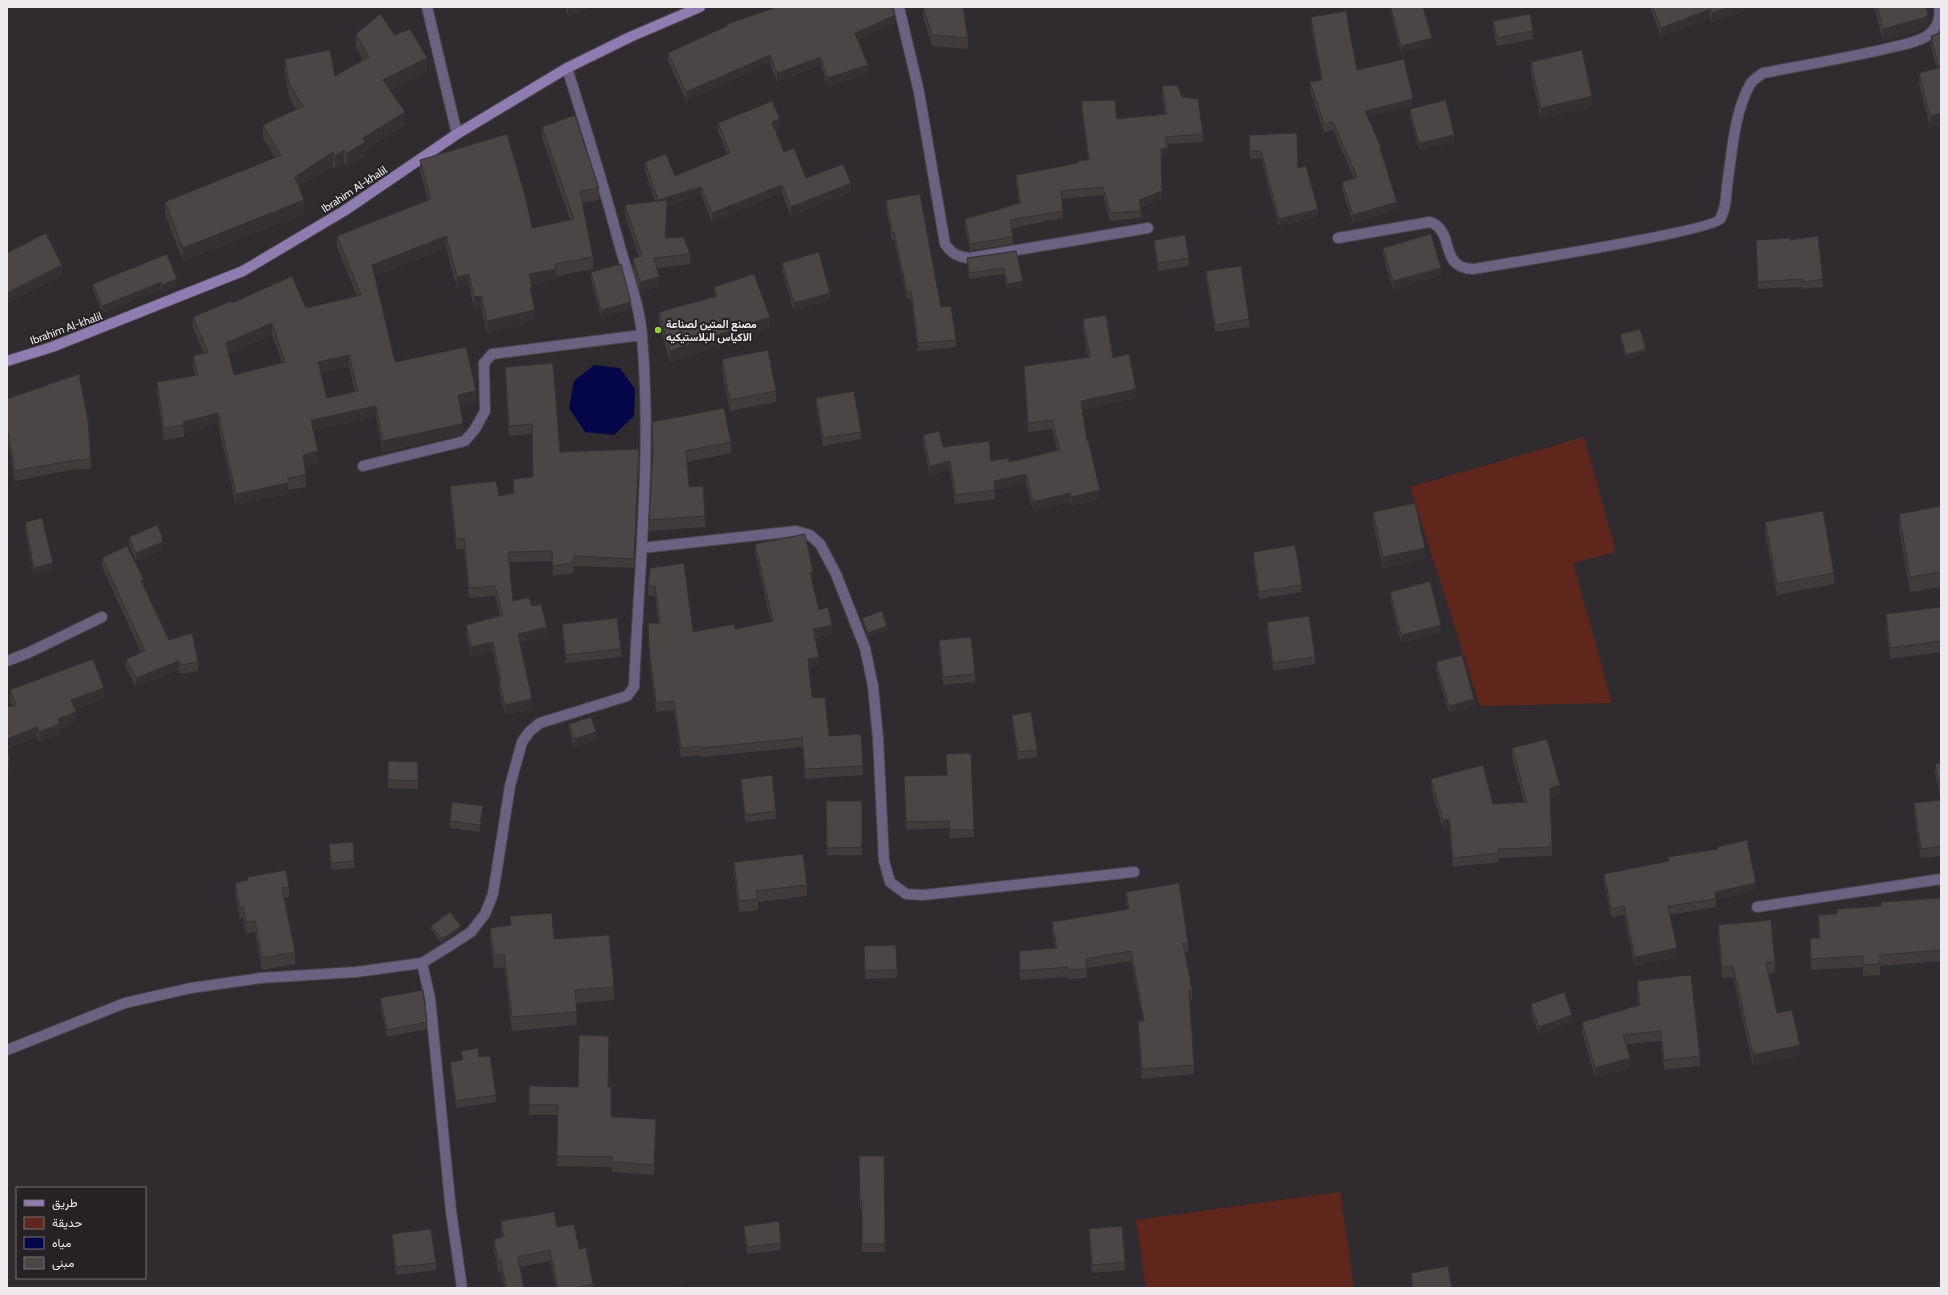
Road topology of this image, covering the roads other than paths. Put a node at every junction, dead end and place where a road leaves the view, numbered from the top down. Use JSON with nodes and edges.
{"nodes":[{"id":1,"x":427,"y":7,"type":"edge"},
{"id":2,"x":700,"y":7,"type":"edge"},
{"id":3,"x":899,"y":7,"type":"edge"},
{"id":4,"x":1939,"y":7,"type":"edge"},
{"id":5,"x":1941,"y":17,"type":"edge"},
{"id":6,"x":567,"y":68,"type":"junction"},
{"id":7,"x":457,"y":134,"type":"junction"},
{"id":8,"x":1148,"y":228,"type":"dead end"},
{"id":9,"x":1338,"y":238,"type":"dead end"},
{"id":10,"x":642,"y":335,"type":"junction"},
{"id":11,"x":7,"y":361,"type":"edge"},
{"id":12,"x":363,"y":466,"type":"dead end"},
{"id":13,"x":642,"y":548,"type":"junction"},
{"id":14,"x":102,"y":616,"type":"dead end"},
{"id":15,"x":7,"y":661,"type":"edge"},
{"id":16,"x":1134,"y":872,"type":"dead end"},
{"id":17,"x":1941,"y":879,"type":"edge"},
{"id":18,"x":1757,"y":907,"type":"dead end"},
{"id":19,"x":422,"y":963,"type":"junction"},
{"id":20,"x":7,"y":1050,"type":"edge"},
{"id":21,"x":462,"y":1288,"type":"edge"}],
"edges":[{"from":1,"to":7,"type":"street"},
{"from":2,"to":6,"type":"street","name":"Ibrahim Al-khalil"},
{"from":3,"to":8,"type":"street"},
{"from":4,"to":5,"type":"street"},
{"from":5,"to":9,"type":"street"},
{"from":6,"to":7,"type":"street","name":"Ibrahim Al-khalil"},
{"from":6,"to":10,"type":"street"},
{"from":7,"to":11,"type":"street","name":"Ibrahim Al-khalil"},
{"from":10,"to":12,"type":"street"},
{"from":10,"to":13,"type":"street"},
{"from":13,"to":16,"type":"street"},
{"from":13,"to":19,"type":"street"},
{"from":14,"to":15,"type":"street"},
{"from":17,"to":18,"type":"street"},
{"from":19,"to":20,"type":"street"},
{"from":19,"to":21,"type":"street"}]}
